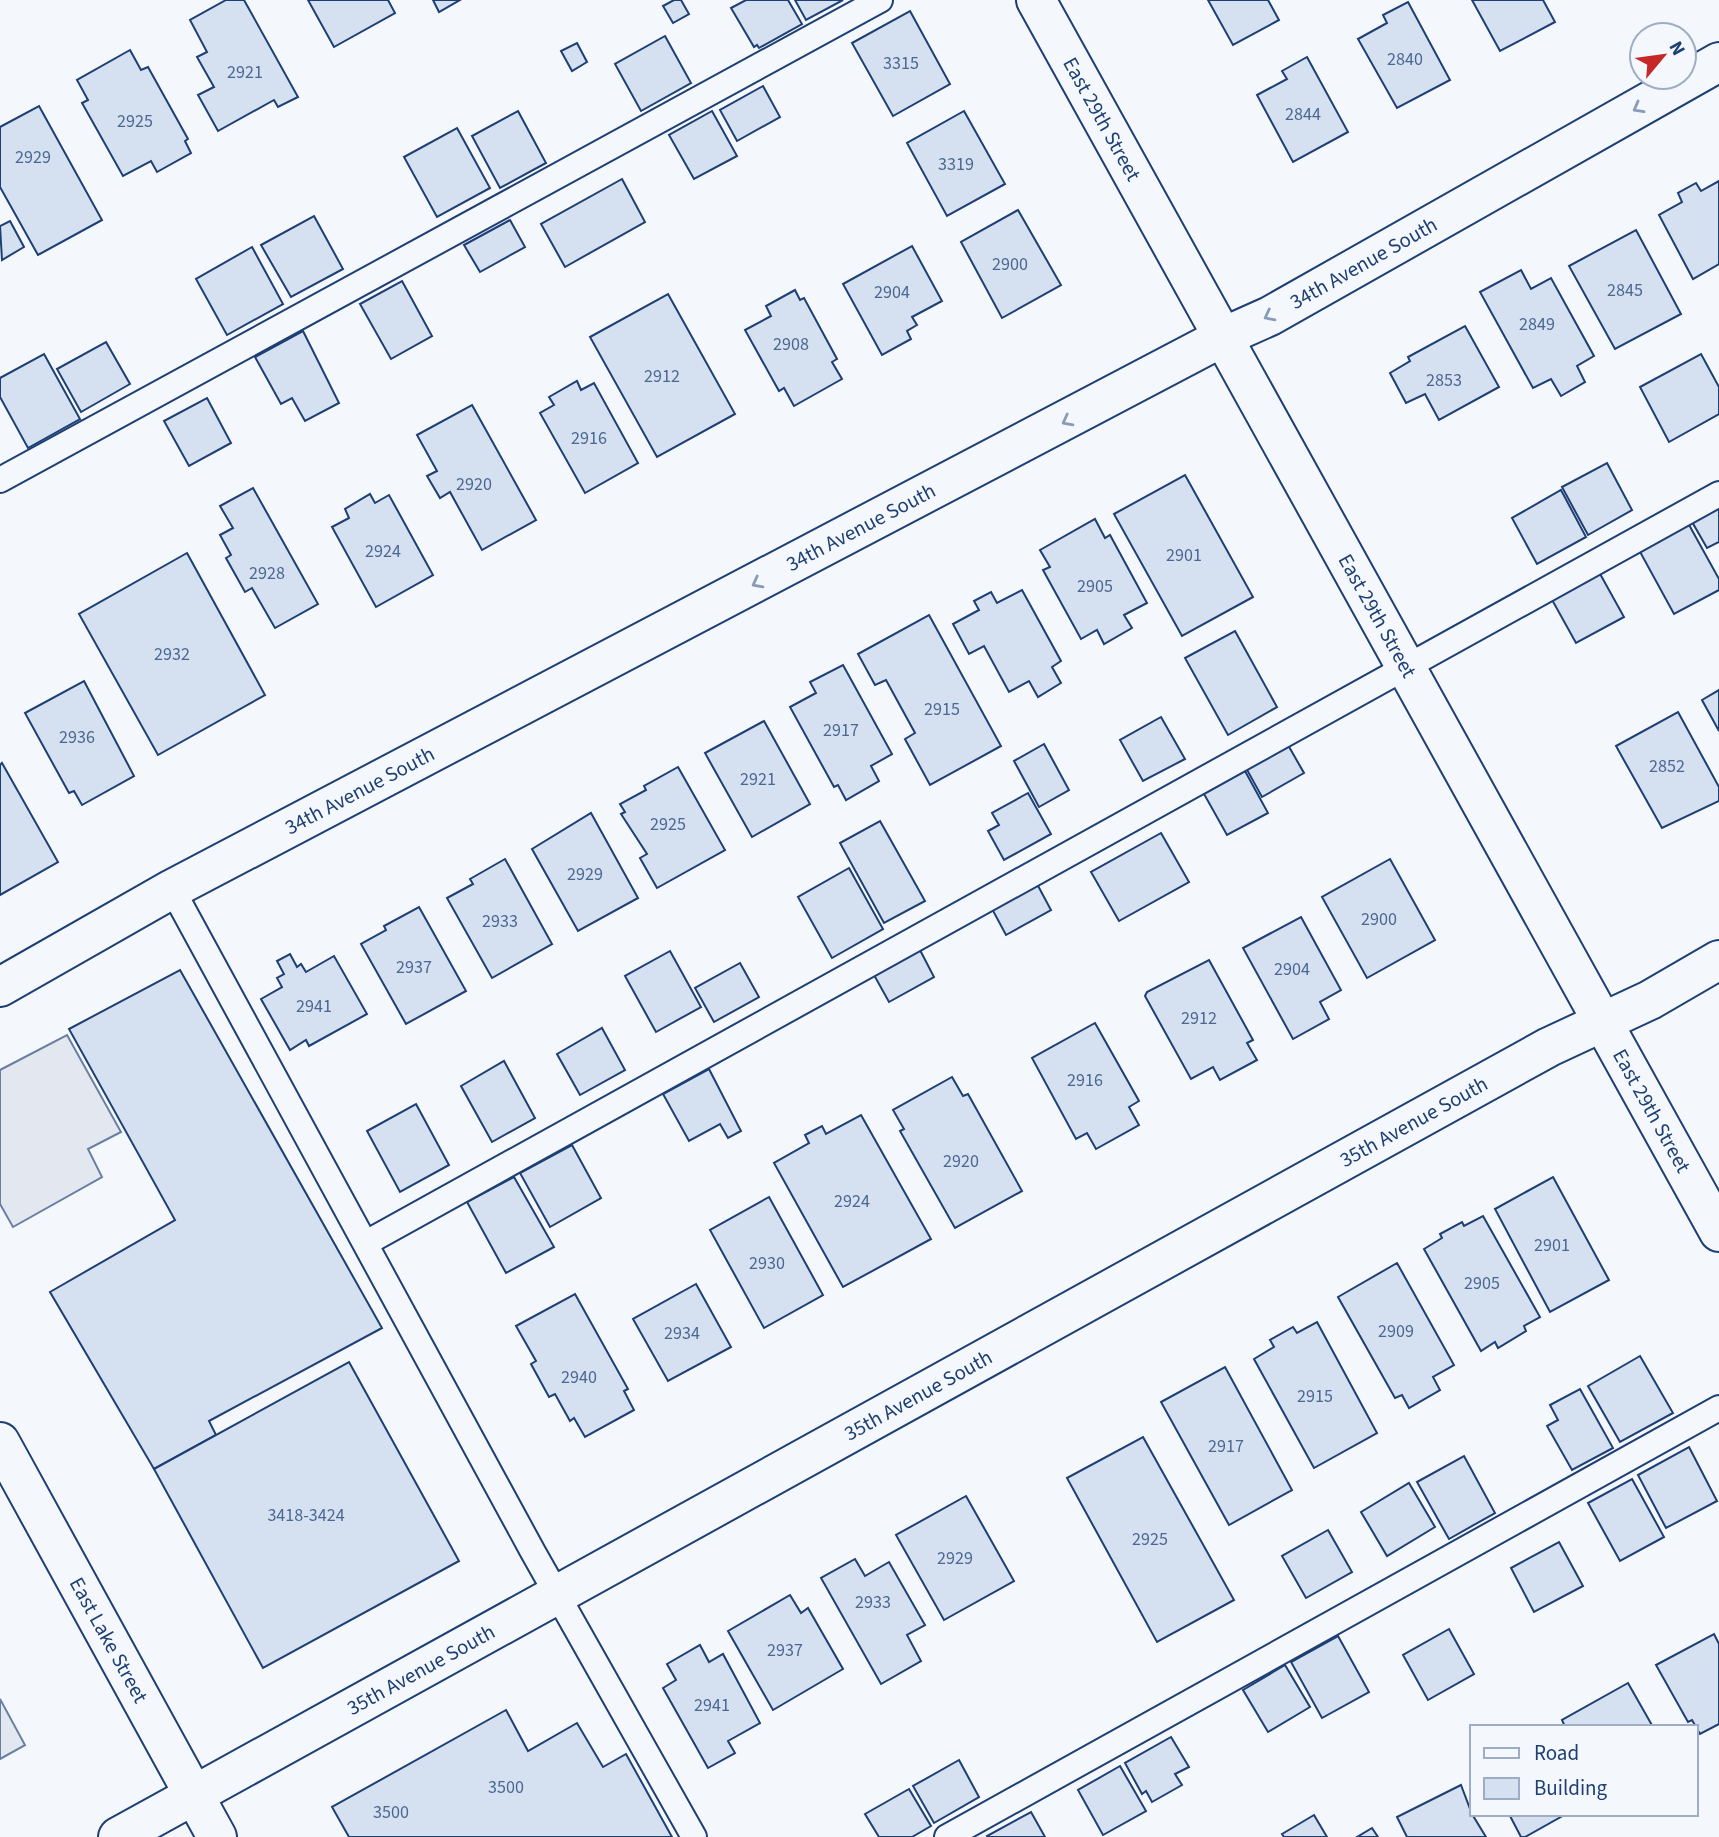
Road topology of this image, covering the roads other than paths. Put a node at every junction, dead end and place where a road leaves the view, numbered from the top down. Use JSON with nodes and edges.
{"nodes":[{"id":1,"x":880,"y":0,"type":"edge"},
{"id":2,"x":1036,"y":0,"type":"edge"},
{"id":3,"x":1719,"y":62,"type":"edge"},
{"id":4,"x":1223,"y":337,"type":"junction"},
{"id":5,"x":0,"y":480,"type":"edge"},
{"id":6,"x":1719,"y":494,"type":"edge"},
{"id":7,"x":1406,"y":666,"type":"junction"},
{"id":8,"x":172,"y":890,"type":"junction"},
{"id":9,"x":1719,"y":960,"type":"edge"},
{"id":10,"x":0,"y":987,"type":"edge"},
{"id":11,"x":1602,"y":1021,"type":"junction"},
{"id":12,"x":1719,"y":1232,"type":"edge"},
{"id":13,"x":366,"y":1243,"type":"junction"},
{"id":14,"x":1719,"y":1408,"type":"edge"},
{"id":15,"x":0,"y":1442,"type":"edge"},
{"id":16,"x":558,"y":1591,"type":"junction"},
{"id":17,"x":195,"y":1797,"type":"junction"},
{"id":18,"x":118,"y":1837,"type":"edge"},
{"id":19,"x":217,"y":1837,"type":"edge"},
{"id":20,"x":694,"y":1837,"type":"edge"},
{"id":21,"x":947,"y":1837,"type":"edge"}],
"edges":[{"from":1,"to":5,"type":"lane"},
{"from":2,"to":4,"type":"street","name":"East 29th Street"},
{"from":3,"to":4,"type":"street","name":"34th Avenue South","one_way":true},
{"from":4,"to":7,"type":"street","name":"East 29th Street"},
{"from":4,"to":8,"type":"street","name":"34th Avenue South","one_way":true},
{"from":6,"to":7,"type":"lane"},
{"from":7,"to":11,"type":"street","name":"East 29th Street"},
{"from":7,"to":13,"type":"lane"},
{"from":8,"to":10,"type":"street","name":"34th Avenue South"},
{"from":8,"to":13,"type":"lane"},
{"from":9,"to":11,"type":"street","name":"35th Avenue South"},
{"from":11,"to":12,"type":"street","name":"East 29th Street"},
{"from":11,"to":16,"type":"street","name":"35th Avenue South"},
{"from":13,"to":16,"type":"lane"},
{"from":14,"to":21,"type":"lane"},
{"from":15,"to":17,"type":"street","name":"East Lake Street"},
{"from":16,"to":17,"type":"street","name":"35th Avenue South"},
{"from":16,"to":20,"type":"lane"},
{"from":17,"to":18,"type":"street","name":"35th Avenue South"},
{"from":17,"to":19,"type":"street","name":"East Lake Street"}]}
